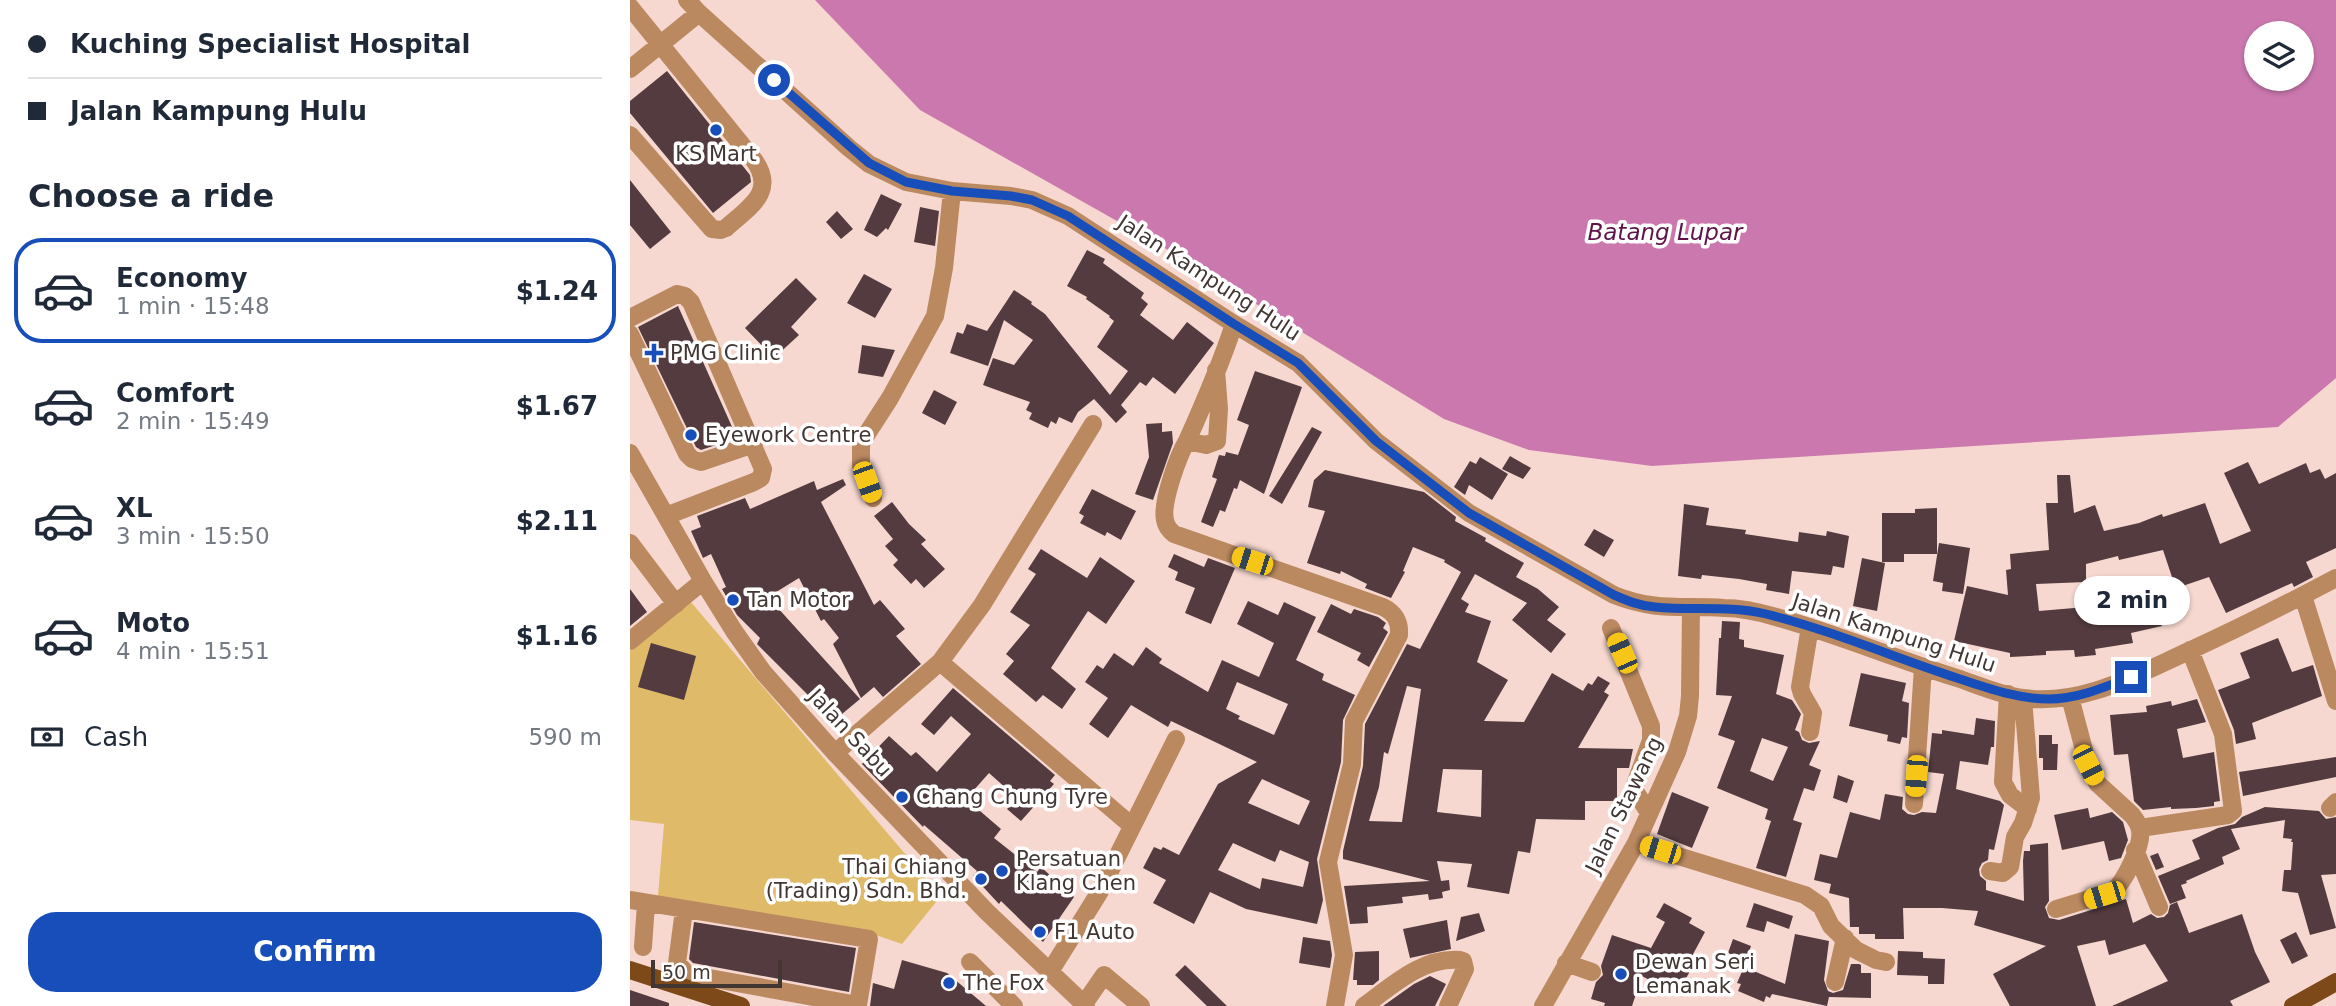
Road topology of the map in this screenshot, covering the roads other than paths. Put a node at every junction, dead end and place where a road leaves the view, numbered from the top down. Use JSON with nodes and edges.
{"nodes":[{"id":1,"x":630,"y":7,"type":"edge"},
{"id":2,"x":693,"y":7,"type":"edge"},
{"id":3,"x":661,"y":44,"type":"junction"},
{"id":4,"x":630,"y":69,"type":"edge"},
{"id":5,"x":630,"y":135,"type":"edge"},
{"id":6,"x":952,"y":191,"type":"junction"},
{"id":7,"x":630,"y":317,"type":"edge"},
{"id":8,"x":1234,"y":324,"type":"junction"},
{"id":9,"x":630,"y":334,"type":"edge"},
{"id":10,"x":1216,"y":370,"type":"junction"},
{"id":11,"x":1093,"y":424,"type":"dead end"},
{"id":12,"x":1188,"y":441,"type":"junction"},
{"id":13,"x":754,"y":444,"type":"junction"},
{"id":14,"x":630,"y":453,"type":"edge"},
{"id":15,"x":873,"y":498,"type":"dead end"},
{"id":16,"x":666,"y":516,"type":"junction"},
{"id":17,"x":630,"y":543,"type":"edge"},
{"id":18,"x":2336,"y":578,"type":"edge"},
{"id":19,"x":703,"y":581,"type":"junction"},
{"id":20,"x":2303,"y":596,"type":"junction"},
{"id":21,"x":676,"y":604,"type":"junction"},
{"id":22,"x":1691,"y":608,"type":"junction"},
{"id":23,"x":1810,"y":627,"type":"junction"},
{"id":24,"x":1611,"y":628,"type":"dead end"},
{"id":25,"x":630,"y":641,"type":"edge"},
{"id":26,"x":2190,"y":650,"type":"junction"},
{"id":27,"x":940,"y":662,"type":"junction"},
{"id":28,"x":1923,"y":667,"type":"junction"},
{"id":29,"x":2015,"y":696,"type":"junction"},
{"id":30,"x":2070,"y":697,"type":"junction"},
{"id":31,"x":2336,"y":701,"type":"edge"},
{"id":32,"x":1810,"y":732,"type":"dead end"},
{"id":33,"x":1176,"y":739,"type":"dead end"},
{"id":34,"x":835,"y":753,"type":"junction"},
{"id":35,"x":1914,"y":804,"type":"dead end"},
{"id":36,"x":2028,"y":809,"type":"junction"},
{"id":37,"x":1649,"y":813,"type":"junction"},
{"id":38,"x":1132,"y":826,"type":"junction"},
{"id":39,"x":2140,"y":828,"type":"junction"},
{"id":40,"x":1636,"y":842,"type":"junction"},
{"id":41,"x":2135,"y":850,"type":"junction"},
{"id":42,"x":1990,"y":872,"type":"dead end"},
{"id":43,"x":638,"y":902,"type":"edge"},
{"id":44,"x":2159,"y":907,"type":"dead end"},
{"id":45,"x":2056,"y":909,"type":"dead end"},
{"id":46,"x":684,"y":910,"type":"junction"},
{"id":47,"x":1845,"y":938,"type":"junction"},
{"id":48,"x":643,"y":947,"type":"dead end"},
{"id":49,"x":1886,"y":961,"type":"dead end"},
{"id":50,"x":970,"y":962,"type":"dead end"},
{"id":51,"x":1566,"y":963,"type":"junction"},
{"id":52,"x":630,"y":970,"type":"edge"},
{"id":53,"x":1051,"y":971,"type":"junction"},
{"id":54,"x":1592,"y":972,"type":"dead end"},
{"id":55,"x":1835,"y":982,"type":"dead end"},
{"id":56,"x":2336,"y":982,"type":"edge"},
{"id":57,"x":858,"y":1005,"type":"edge"},
{"id":58,"x":1085,"y":1005,"type":"edge"},
{"id":59,"x":741,"y":1006,"type":"edge"},
{"id":60,"x":1014,"y":1006,"type":"edge"},
{"id":61,"x":1142,"y":1006,"type":"edge"},
{"id":62,"x":1335,"y":1006,"type":"edge"},
{"id":63,"x":1364,"y":1006,"type":"edge"},
{"id":64,"x":1448,"y":1006,"type":"edge"},
{"id":65,"x":1543,"y":1006,"type":"edge"},
{"id":66,"x":2293,"y":1006,"type":"edge"}],
"edges":[{"from":1,"to":3,"type":"street"},
{"from":2,"to":3,"type":"street"},
{"from":2,"to":6,"type":"street","name":"Jalan Kampung Hulu"},
{"from":3,"to":4,"type":"street"},
{"from":3,"to":5,"type":"street"},
{"from":6,"to":8,"type":"street","name":"Jalan Kampung Hulu"},
{"from":6,"to":15,"type":"street"},
{"from":7,"to":13,"type":"street"},
{"from":8,"to":10,"type":"street"},
{"from":8,"to":22,"type":"street","name":"Jalan Kampung Hulu"},
{"from":9,"to":13,"type":"street"},
{"from":10,"to":12,"type":"street"},
{"from":10,"to":12,"type":"street"},
{"from":11,"to":27,"type":"street"},
{"from":12,"to":62,"type":"street"},
{"from":13,"to":16,"type":"street"},
{"from":14,"to":16,"type":"street","name":"Jalan Sabu"},
{"from":16,"to":19,"type":"street","name":"Jalan Sabu"},
{"from":17,"to":21,"type":"street"},
{"from":18,"to":20,"type":"street","name":"Jalan Kampung Hulu"},
{"from":19,"to":21,"type":"street"},
{"from":19,"to":34,"type":"street","name":"Jalan Sabu"},
{"from":20,"to":26,"type":"street","name":"Jalan Kampung Hulu"},
{"from":20,"to":31,"type":"street"},
{"from":21,"to":25,"type":"street"},
{"from":22,"to":23,"type":"street","name":"Jalan Kampung Hulu"},
{"from":22,"to":37,"type":"street","name":"Jalan Stawang"},
{"from":23,"to":28,"type":"street","name":"Jalan Kampung Hulu"},
{"from":23,"to":32,"type":"street"},
{"from":24,"to":37,"type":"street"},
{"from":26,"to":30,"type":"street","name":"Jalan Kampung Hulu"},
{"from":26,"to":39,"type":"street"},
{"from":27,"to":34,"type":"street"},
{"from":27,"to":38,"type":"street"},
{"from":28,"to":29,"type":"street","name":"Jalan Kampung Hulu"},
{"from":28,"to":35,"type":"street"},
{"from":29,"to":30,"type":"street","name":"Jalan Kampung Hulu"},
{"from":29,"to":36,"type":"street"},
{"from":29,"to":36,"type":"street"},
{"from":30,"to":39,"type":"street"},
{"from":33,"to":38,"type":"street"},
{"from":34,"to":53,"type":"street","name":"Jalan Sabu"},
{"from":36,"to":42,"type":"street"},
{"from":37,"to":40,"type":"street","name":"Jalan Stawang"},
{"from":38,"to":53,"type":"street"},
{"from":39,"to":41,"type":"street"},
{"from":40,"to":47,"type":"street"},
{"from":40,"to":51,"type":"street","name":"Jalan Stawang"},
{"from":41,"to":44,"type":"street"},
{"from":41,"to":45,"type":"street"},
{"from":43,"to":46,"type":"street"},
{"from":43,"to":48,"type":"street"},
{"from":46,"to":57,"type":"street"},
{"from":46,"to":57,"type":"street"},
{"from":47,"to":49,"type":"street"},
{"from":47,"to":55,"type":"street"},
{"from":50,"to":60,"type":"street"},
{"from":51,"to":54,"type":"street"},
{"from":51,"to":65,"type":"street","name":"Jalan Stawang"},
{"from":52,"to":59,"type":"main road"},
{"from":53,"to":58,"type":"street","name":"Jalan Sabu"},
{"from":56,"to":66,"type":"main road"},
{"from":58,"to":61,"type":"street"},
{"from":63,"to":64,"type":"street"}]}
